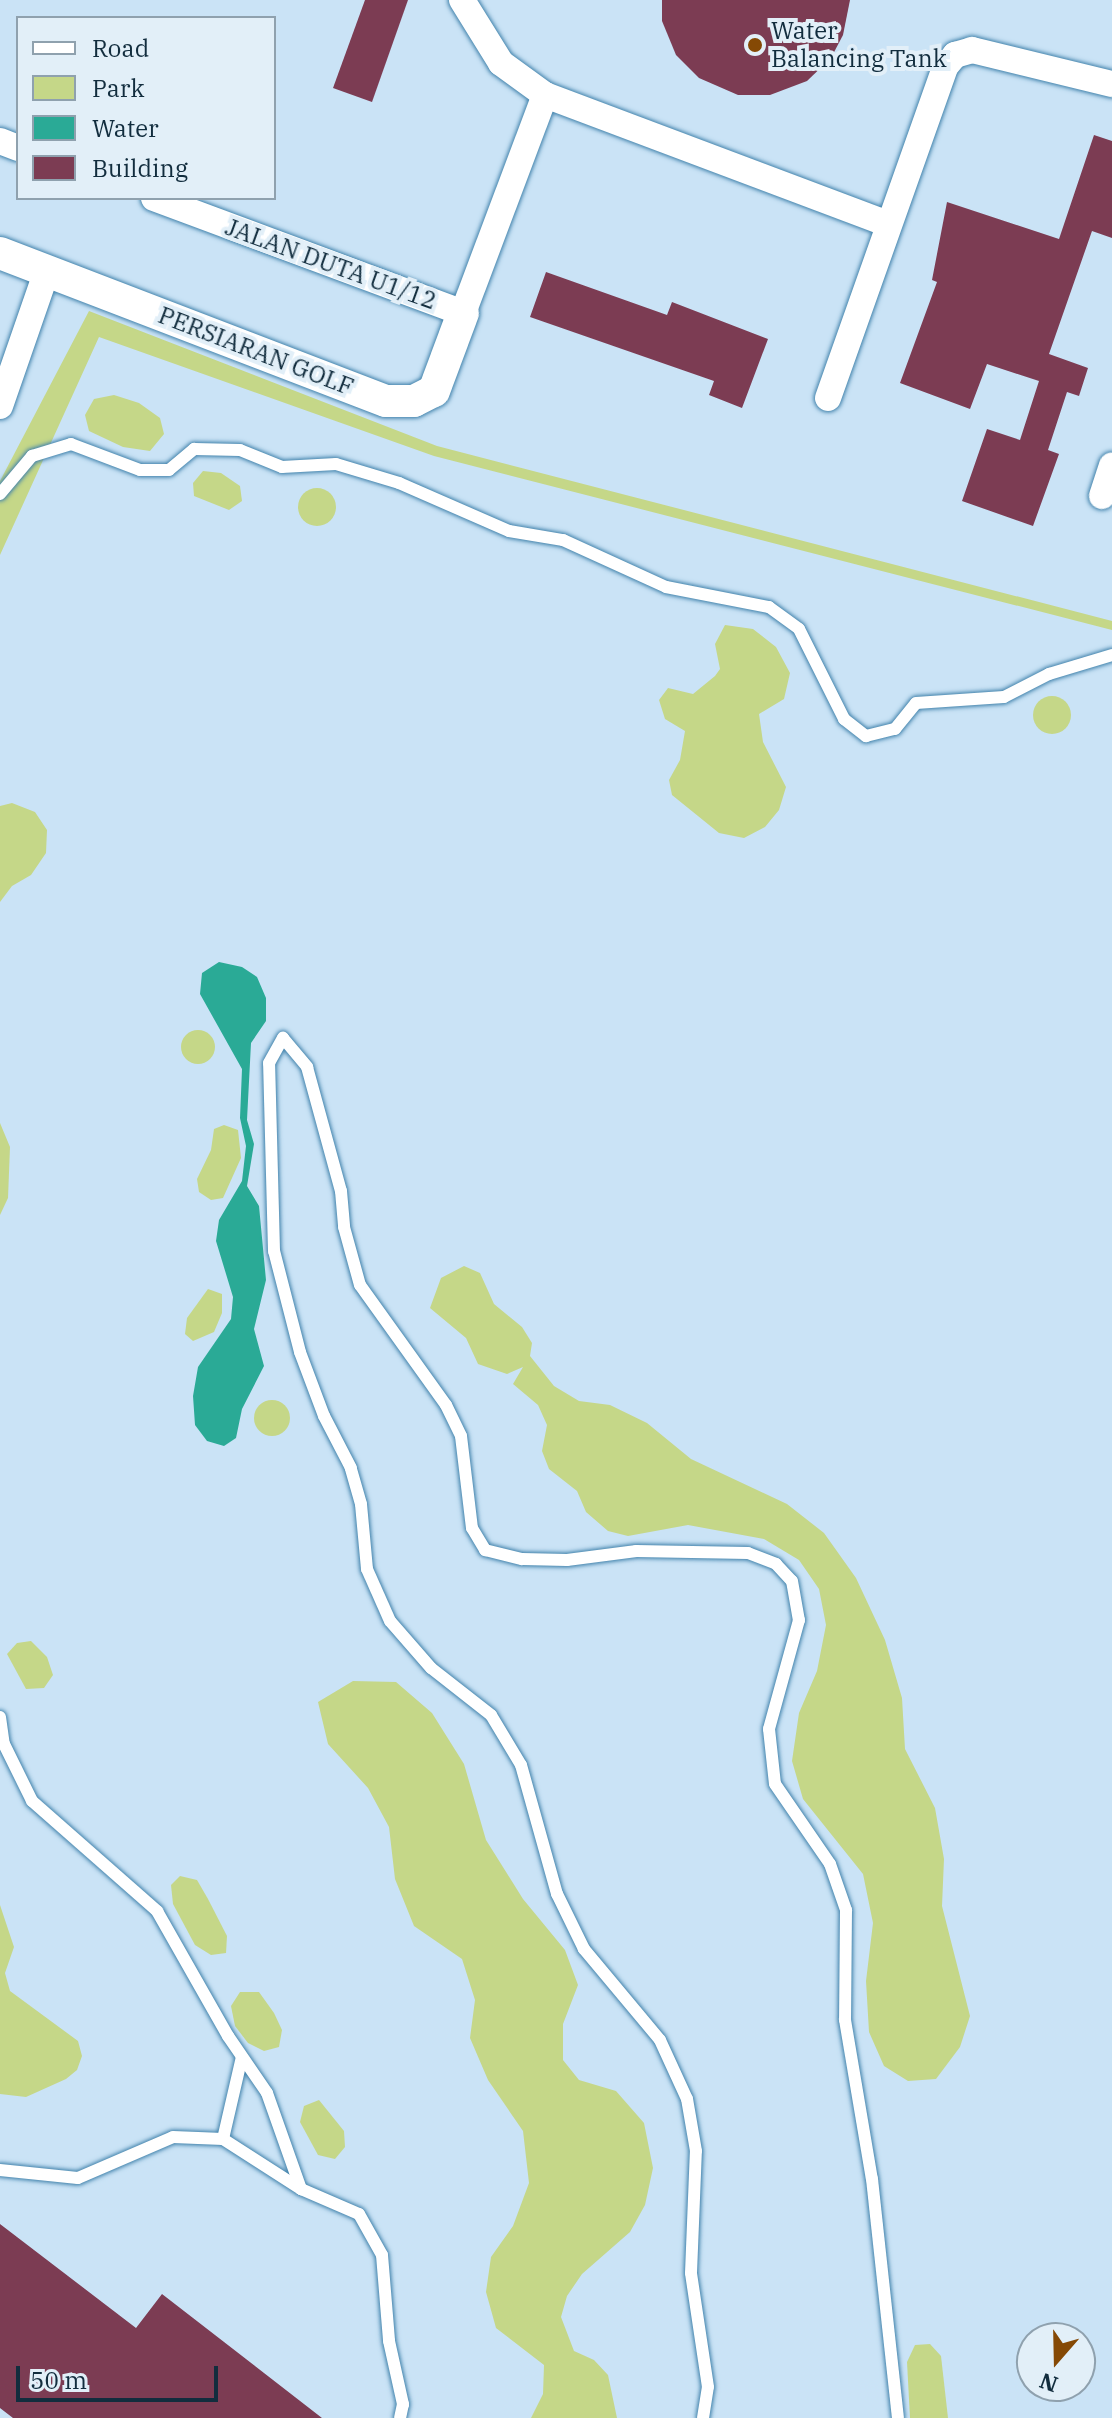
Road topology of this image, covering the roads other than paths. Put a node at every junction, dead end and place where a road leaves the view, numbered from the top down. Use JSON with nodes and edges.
{"nodes":[{"id":1,"x":462,"y":0,"type":"edge"},
{"id":2,"x":1112,"y":84,"type":"edge"},
{"id":3,"x":545,"y":95,"type":"junction"},
{"id":4,"x":159,"y":200,"type":"edge"},
{"id":5,"x":888,"y":224,"type":"junction"},
{"id":6,"x":0,"y":253,"type":"edge"},
{"id":7,"x":47,"y":270,"type":"junction"},
{"id":8,"x":463,"y":313,"type":"junction"},
{"id":9,"x":828,"y":398,"type":"dead end"},
{"id":10,"x":0,"y":406,"type":"edge"},
{"id":11,"x":1112,"y":466,"type":"edge"},
{"id":12,"x":0,"y":494,"type":"edge"},
{"id":13,"x":1102,"y":496,"type":"dead end"},
{"id":14,"x":1112,"y":655,"type":"edge"},
{"id":15,"x":0,"y":1717,"type":"edge"},
{"id":16,"x":242,"y":2057,"type":"junction"},
{"id":17,"x":223,"y":2139,"type":"junction"},
{"id":18,"x":0,"y":2170,"type":"edge"},
{"id":19,"x":301,"y":2189,"type":"junction"},
{"id":20,"x":400,"y":2418,"type":"edge"},
{"id":21,"x":703,"y":2418,"type":"edge"},
{"id":22,"x":898,"y":2418,"type":"edge"}],
"edges":[{"from":1,"to":3,"type":"street"},
{"from":2,"to":5,"type":"street"},
{"from":3,"to":5,"type":"street"},
{"from":3,"to":8,"type":"street"},
{"from":4,"to":8,"type":"street","name":"JALAN DUTA U1/12"},
{"from":5,"to":9,"type":"street"},
{"from":6,"to":7,"type":"street","name":"PERSIARAN GOLF"},
{"from":7,"to":8,"type":"street","name":"PERSIARAN GOLF"},
{"from":7,"to":10,"type":"street"},
{"from":11,"to":13,"type":"street"},
{"from":12,"to":14,"type":"lane"},
{"from":15,"to":16,"type":"lane"},
{"from":16,"to":17,"type":"lane"},
{"from":16,"to":19,"type":"lane"},
{"from":17,"to":18,"type":"lane"},
{"from":17,"to":19,"type":"lane"},
{"from":19,"to":20,"type":"lane"},
{"from":21,"to":22,"type":"lane"}]}
